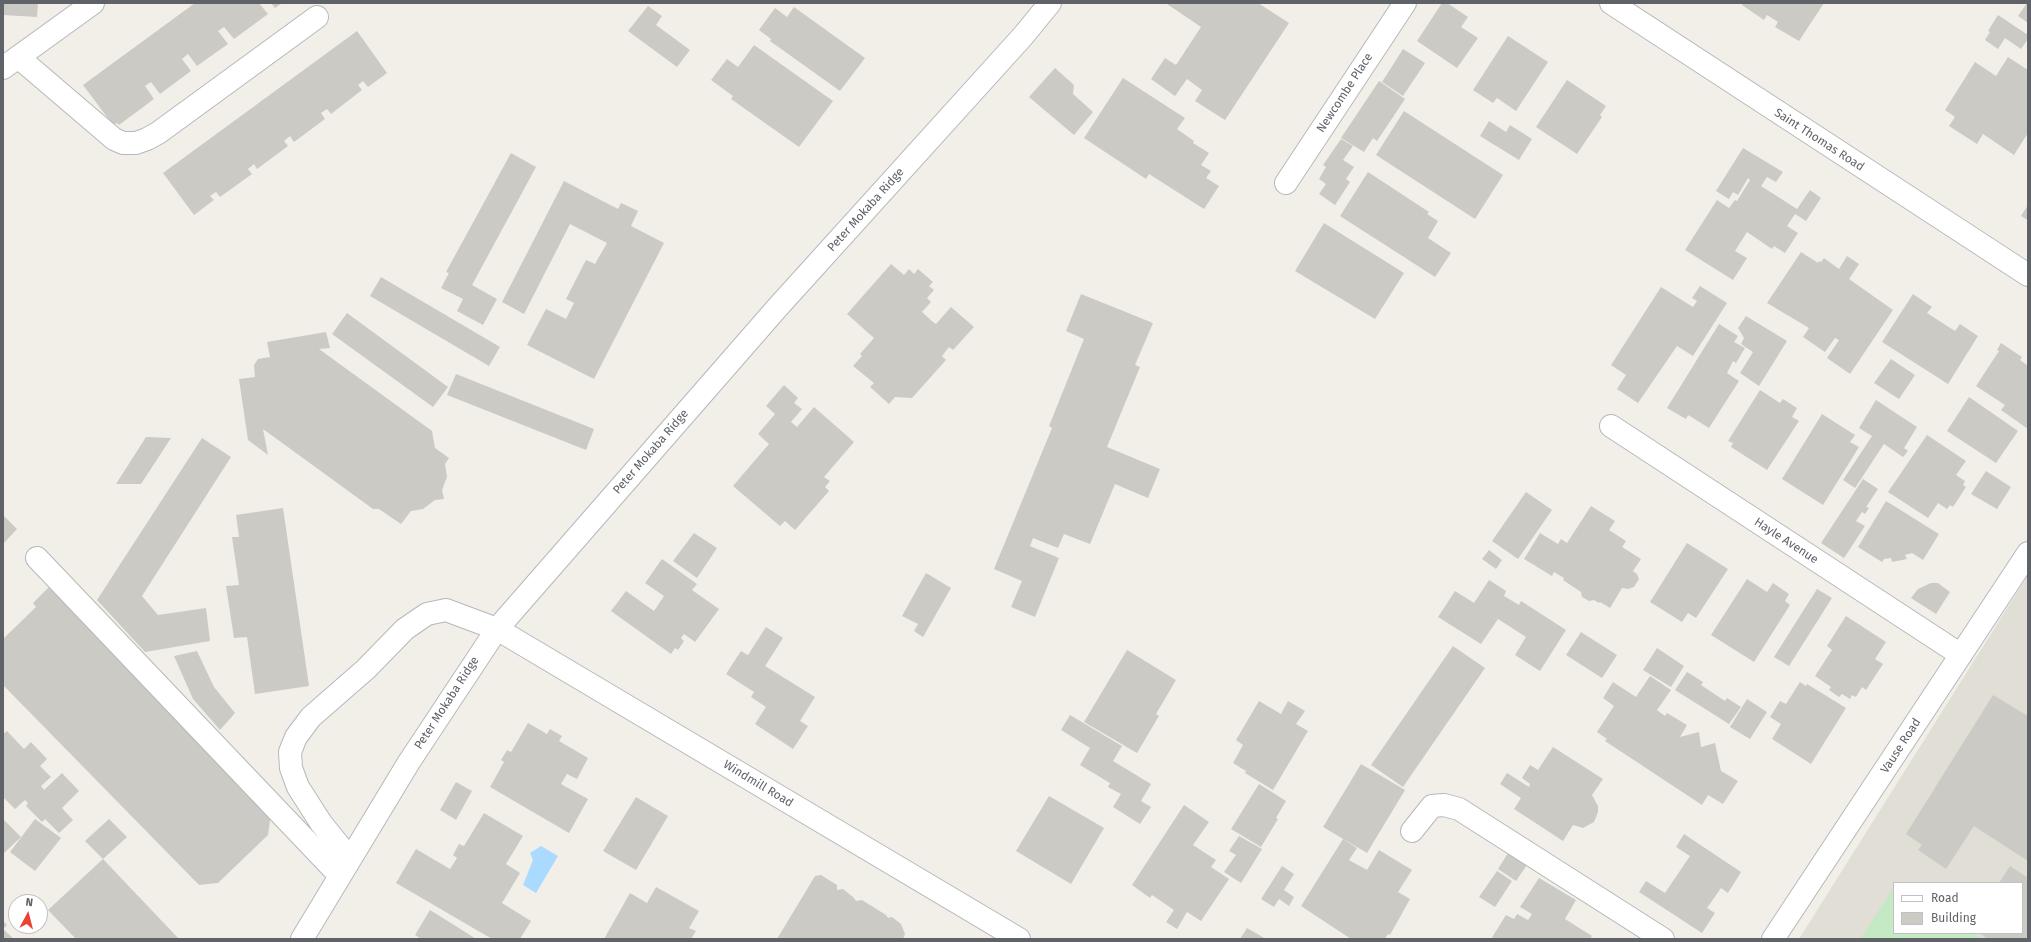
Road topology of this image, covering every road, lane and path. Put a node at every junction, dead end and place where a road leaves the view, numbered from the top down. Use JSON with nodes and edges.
{"nodes":[{"id":1,"x":93,"y":3,"type":"edge"},
{"id":2,"x":1050,"y":3,"type":"edge"},
{"id":3,"x":1404,"y":3,"type":"edge"},
{"id":4,"x":1611,"y":3,"type":"edge"},
{"id":5,"x":317,"y":16,"type":"dead end"},
{"id":6,"x":10,"y":63,"type":"edge"},
{"id":7,"x":1286,"y":183,"type":"dead end"},
{"id":8,"x":2028,"y":275,"type":"edge"},
{"id":9,"x":1611,"y":426,"type":"dead end"},
{"id":10,"x":2028,"y":553,"type":"edge"},
{"id":11,"x":37,"y":558,"type":"dead end"},
{"id":12,"x":496,"y":628,"type":"junction"},
{"id":13,"x":1961,"y":655,"type":"junction"},
{"id":14,"x":1412,"y":831,"type":"dead end"},
{"id":15,"x":345,"y":868,"type":"junction"},
{"id":16,"x":302,"y":939,"type":"edge"},
{"id":17,"x":1019,"y":939,"type":"edge"},
{"id":18,"x":1663,"y":939,"type":"edge"},
{"id":19,"x":1773,"y":939,"type":"edge"}],
"edges":[{"from":1,"to":6,"type":"street"},
{"from":2,"to":12,"type":"street","name":"Peter Mokaba Ridge"},
{"from":3,"to":7,"type":"street","name":"Newcombe Place"},
{"from":4,"to":8,"type":"street","name":"Saint Thomas Road"},
{"from":5,"to":6,"type":"street"},
{"from":9,"to":13,"type":"street","name":"Hayle Avenue"},
{"from":10,"to":13,"type":"street","name":"Vause Road"},
{"from":11,"to":15,"type":"street"},
{"from":12,"to":15,"type":"street","name":"Peter Mokaba Ridge"},
{"from":12,"to":15,"type":"street","name":"Windmill Road"},
{"from":12,"to":17,"type":"street","name":"Windmill Road"},
{"from":13,"to":19,"type":"street","name":"Vause Road"},
{"from":14,"to":18,"type":"street"},
{"from":15,"to":16,"type":"street","name":"Peter Mokaba Ridge"}]}
